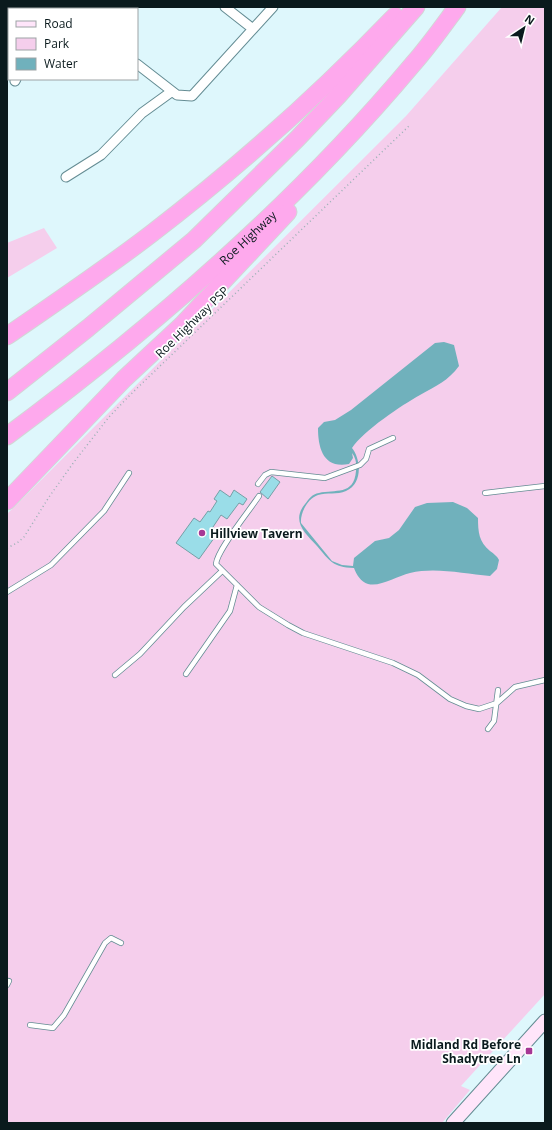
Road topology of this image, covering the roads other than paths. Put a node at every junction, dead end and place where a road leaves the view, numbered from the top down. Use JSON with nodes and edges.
{"nodes":[{"id":1,"x":225,"y":7,"type":"edge"},
{"id":2,"x":273,"y":7,"type":"edge"},
{"id":3,"x":403,"y":7,"type":"edge"},
{"id":4,"x":416,"y":7,"type":"edge"},
{"id":5,"x":457,"y":7,"type":"edge"},
{"id":6,"x":253,"y":29,"type":"junction"},
{"id":7,"x":414,"y":64,"type":"junction"},
{"id":8,"x":138,"y":65,"type":"edge"},
{"id":9,"x":171,"y":92,"type":"junction"},
{"id":10,"x":66,"y":177,"type":"dead end"},
{"id":11,"x":7,"y":336,"type":"edge"},
{"id":12,"x":7,"y":392,"type":"edge"},
{"id":13,"x":7,"y":436,"type":"edge"},
{"id":14,"x":392,"y":438,"type":"dead end"},
{"id":15,"x":129,"y":473,"type":"dead end"},
{"id":16,"x":258,"y":484,"type":"dead end"},
{"id":17,"x":545,"y":486,"type":"edge"},
{"id":18,"x":485,"y":493,"type":"dead end"},
{"id":19,"x":260,"y":496,"type":"dead end"},
{"id":20,"x":7,"y":501,"type":"edge"},
{"id":21,"x":222,"y":571,"type":"junction"},
{"id":22,"x":238,"y":585,"type":"junction"},
{"id":23,"x":7,"y":592,"type":"edge"},
{"id":24,"x":186,"y":674,"type":"dead end"},
{"id":25,"x":116,"y":675,"type":"dead end"},
{"id":26,"x":545,"y":680,"type":"edge"},
{"id":27,"x":498,"y":690,"type":"dead end"},
{"id":28,"x":497,"y":703,"type":"junction"},
{"id":29,"x":488,"y":729,"type":"dead end"},
{"id":30,"x":121,"y":942,"type":"dead end"},
{"id":31,"x":545,"y":1021,"type":"edge"},
{"id":32,"x":30,"y":1025,"type":"dead end"},
{"id":33,"x":453,"y":1123,"type":"edge"}],
"edges":[{"from":1,"to":6,"type":"street"},
{"from":2,"to":6,"type":"street"},
{"from":3,"to":11,"type":"highway"},
{"from":4,"to":12,"type":"highway"},
{"from":5,"to":7,"type":"highway","name":"Roe Highway"},
{"from":6,"to":9,"type":"street"},
{"from":7,"to":13,"type":"highway","name":"Roe Highway"},
{"from":7,"to":20,"type":"highway"},
{"from":8,"to":9,"type":"street"},
{"from":9,"to":10,"type":"street"},
{"from":14,"to":16,"type":"lane"},
{"from":15,"to":23,"type":"lane"},
{"from":17,"to":18,"type":"lane"},
{"from":19,"to":21,"type":"lane"},
{"from":21,"to":22,"type":"lane"},
{"from":21,"to":25,"type":"lane"},
{"from":22,"to":24,"type":"lane"},
{"from":22,"to":28,"type":"lane"},
{"from":26,"to":28,"type":"lane"},
{"from":27,"to":28,"type":"lane"},
{"from":28,"to":29,"type":"lane"},
{"from":30,"to":32,"type":"lane"},
{"from":31,"to":33,"type":"main road"}]}
